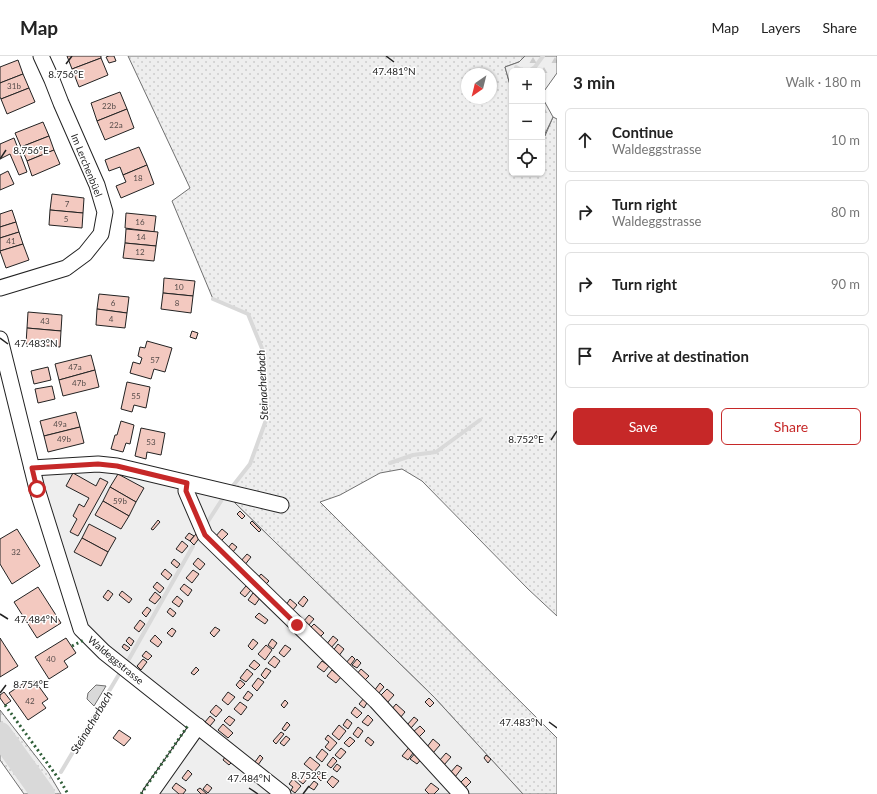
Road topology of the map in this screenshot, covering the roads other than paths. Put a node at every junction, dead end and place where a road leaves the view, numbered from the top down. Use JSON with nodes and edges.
{"nodes":[{"id":1,"x":41,"y":56,"type":"edge"},
{"id":2,"x":0,"y":288,"type":"edge"},
{"id":3,"x":0,"y":339,"type":"edge"},
{"id":4,"x":32,"y":468,"type":"junction"},
{"id":5,"x":187,"y":483,"type":"junction"},
{"id":6,"x":281,"y":505,"type":"dead end"},
{"id":7,"x":198,"y":726,"type":"junction"},
{"id":8,"x":150,"y":794,"type":"edge"},
{"id":9,"x":283,"y":794,"type":"edge"},
{"id":10,"x":461,"y":794,"type":"edge"}],
"edges":[{"from":1,"to":2,"type":"street","name":"Im Lerchenbüel"},
{"from":3,"to":4,"type":"street","name":"Waldeggstrasse"},
{"from":4,"to":5,"type":"street"},
{"from":4,"to":7,"type":"street","name":"Waldeggstrasse"},
{"from":5,"to":6,"type":"street"},
{"from":5,"to":10,"type":"street"},
{"from":7,"to":8,"type":"street"},
{"from":7,"to":9,"type":"street","name":"Waldeggstrasse"}]}
